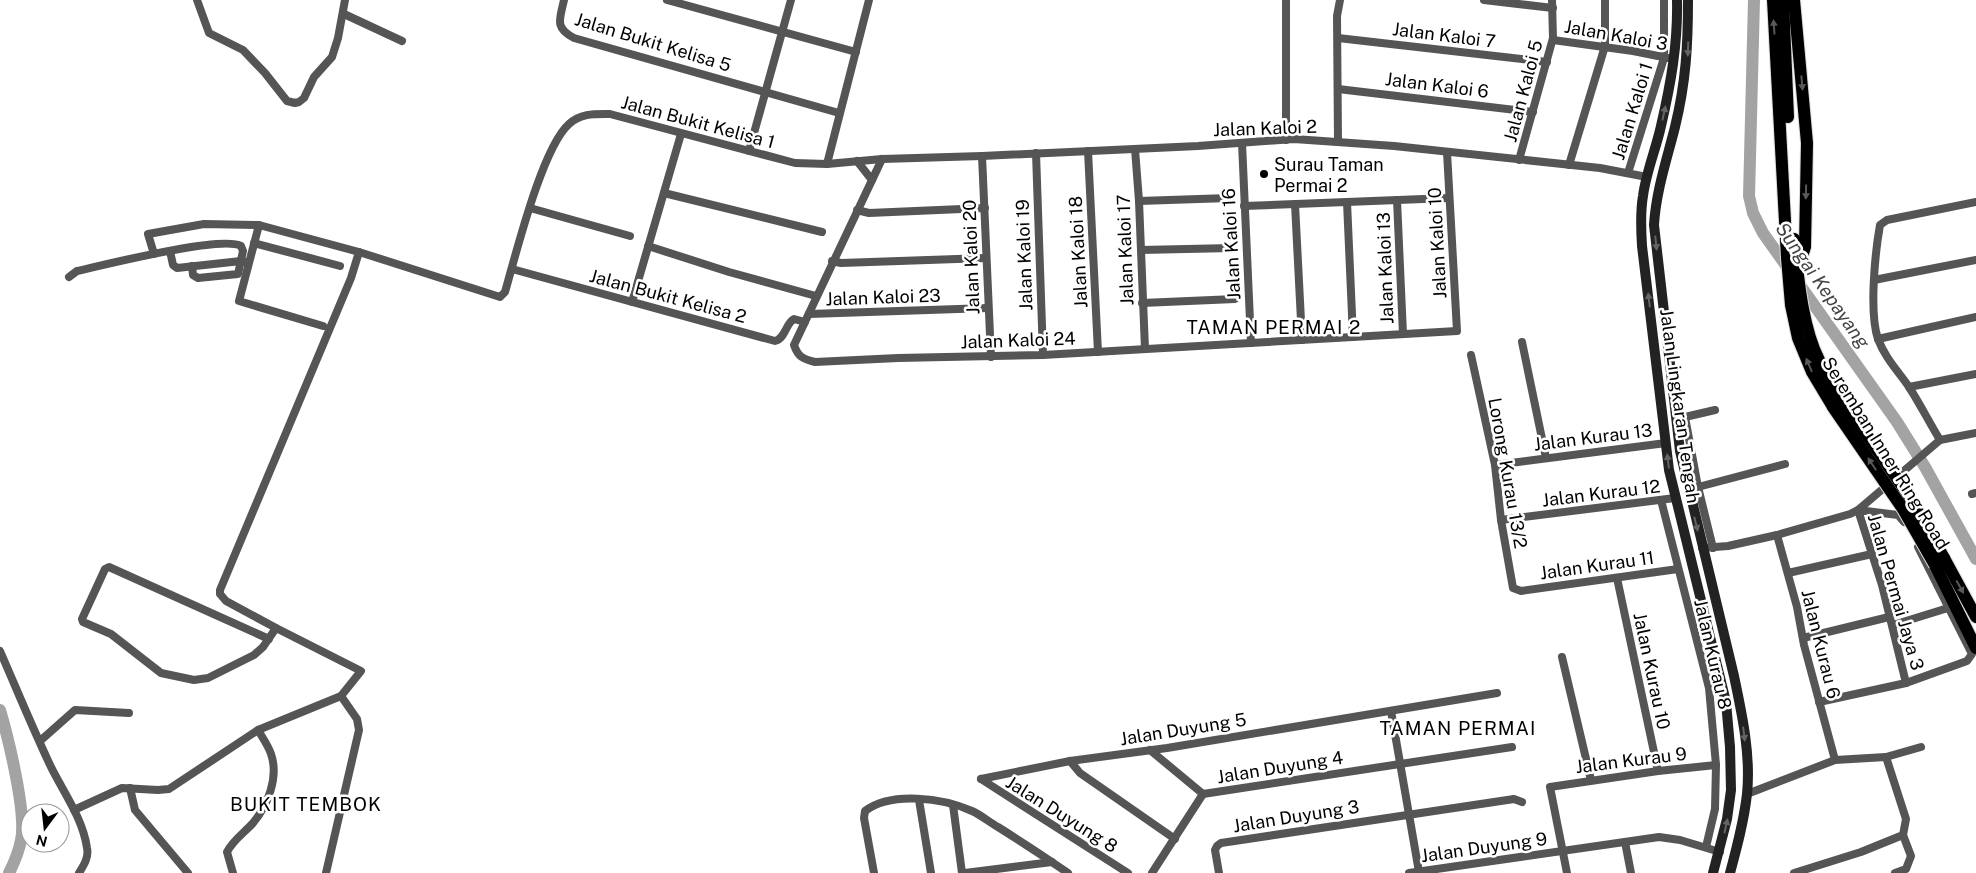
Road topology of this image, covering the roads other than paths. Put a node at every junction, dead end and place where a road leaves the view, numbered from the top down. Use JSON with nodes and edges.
{"nodes":[{"id":1,"x":197,"y":0,"type":"edge"},
{"id":2,"x":345,"y":0,"type":"edge"},
{"id":3,"x":564,"y":0,"type":"edge"},
{"id":4,"x":667,"y":0,"type":"edge"},
{"id":5,"x":791,"y":0,"type":"edge"},
{"id":6,"x":870,"y":0,"type":"edge"},
{"id":7,"x":1286,"y":0,"type":"edge"},
{"id":8,"x":1340,"y":0,"type":"edge"},
{"id":9,"x":1484,"y":0,"type":"edge"},
{"id":10,"x":1605,"y":0,"type":"edge"},
{"id":11,"x":1664,"y":0,"type":"edge"},
{"id":12,"x":1677,"y":0,"type":"edge"},
{"id":13,"x":1688,"y":0,"type":"edge"},
{"id":14,"x":1773,"y":0,"type":"edge"},
{"id":15,"x":1783,"y":0,"type":"edge"},
{"id":16,"x":1794,"y":0,"type":"edge"},
{"id":17,"x":1552,"y":4,"type":"edge"},
{"id":18,"x":344,"y":14,"type":"junction"},
{"id":19,"x":783,"y":32,"type":"junction"},
{"id":20,"x":1338,"y":38,"type":"junction"},
{"id":21,"x":1553,"y":40,"type":"junction"},
{"id":22,"x":402,"y":41,"type":"dead end"},
{"id":23,"x":1604,"y":46,"type":"junction"},
{"id":24,"x":856,"y":52,"type":"junction"},
{"id":25,"x":1664,"y":58,"type":"junction"},
{"id":26,"x":1675,"y":60,"type":"junction"},
{"id":27,"x":1546,"y":62,"type":"junction"},
{"id":28,"x":1338,"y":89,"type":"junction"},
{"id":29,"x":765,"y":92,"type":"junction"},
{"id":30,"x":840,"y":112,"type":"junction"},
{"id":31,"x":1533,"y":112,"type":"junction"},
{"id":32,"x":1676,"y":126,"type":"junction"},
{"id":33,"x":681,"y":134,"type":"junction"},
{"id":34,"x":1286,"y":140,"type":"junction"},
{"id":35,"x":1338,"y":142,"type":"junction"},
{"id":36,"x":1242,"y":143,"type":"junction"},
{"id":37,"x":1134,"y":149,"type":"junction"},
{"id":38,"x":749,"y":151,"type":"junction"},
{"id":39,"x":1088,"y":151,"type":"junction"},
{"id":40,"x":1447,"y":152,"type":"junction"},
{"id":41,"x":1036,"y":153,"type":"junction"},
{"id":42,"x":982,"y":156,"type":"junction"},
{"id":43,"x":882,"y":159,"type":"junction"},
{"id":44,"x":1519,"y":160,"type":"junction"},
{"id":45,"x":857,"y":161,"type":"junction"},
{"id":46,"x":827,"y":164,"type":"junction"},
{"id":47,"x":1569,"y":165,"type":"junction"},
{"id":48,"x":1628,"y":173,"type":"junction"},
{"id":49,"x":1647,"y":177,"type":"junction"},
{"id":50,"x":872,"y":180,"type":"junction"},
{"id":51,"x":664,"y":193,"type":"junction"},
{"id":52,"x":1229,"y":198,"type":"dead end"},
{"id":53,"x":1449,"y":198,"type":"junction"},
{"id":54,"x":1397,"y":200,"type":"junction"},
{"id":55,"x":1139,"y":201,"type":"junction"},
{"id":56,"x":1347,"y":202,"type":"junction"},
{"id":57,"x":1976,"y":202,"type":"edge"},
{"id":58,"x":1295,"y":204,"type":"junction"},
{"id":59,"x":1244,"y":206,"type":"junction"},
{"id":60,"x":530,"y":208,"type":"junction"},
{"id":61,"x":985,"y":208,"type":"junction"},
{"id":62,"x":857,"y":210,"type":"junction"},
{"id":63,"x":259,"y":225,"type":"junction"},
{"id":64,"x":1654,"y":225,"type":"junction"},
{"id":65,"x":822,"y":232,"type":"dead end"},
{"id":66,"x":1790,"y":234,"type":"junction"},
{"id":67,"x":630,"y":236,"type":"dead end"},
{"id":68,"x":254,"y":244,"type":"junction"},
{"id":69,"x":648,"y":246,"type":"junction"},
{"id":70,"x":1232,"y":248,"type":"dead end"},
{"id":71,"x":1141,"y":250,"type":"junction"},
{"id":72,"x":170,"y":251,"type":"junction"},
{"id":73,"x":359,"y":252,"type":"junction"},
{"id":74,"x":154,"y":254,"type":"junction"},
{"id":75,"x":986,"y":258,"type":"junction"},
{"id":76,"x":1976,"y":260,"type":"edge"},
{"id":77,"x":241,"y":261,"type":"junction"},
{"id":78,"x":832,"y":261,"type":"junction"},
{"id":79,"x":249,"y":263,"type":"junction"},
{"id":80,"x":192,"y":266,"type":"junction"},
{"id":81,"x":340,"y":266,"type":"dead end"},
{"id":82,"x":512,"y":269,"type":"junction"},
{"id":83,"x":1797,"y":273,"type":"junction"},
{"id":84,"x":69,"y":277,"type":"dead end"},
{"id":85,"x":1874,"y":280,"type":"junction"},
{"id":86,"x":816,"y":296,"type":"junction"},
{"id":87,"x":1235,"y":299,"type":"dead end"},
{"id":88,"x":632,"y":302,"type":"junction"},
{"id":89,"x":1142,"y":303,"type":"junction"},
{"id":90,"x":988,"y":308,"type":"junction"},
{"id":91,"x":1976,"y":317,"type":"edge"},
{"id":92,"x":807,"y":318,"type":"junction"},
{"id":93,"x":323,"y":326,"type":"dead end"},
{"id":94,"x":1457,"y":331,"type":"joint"},
{"id":95,"x":1403,"y":334,"type":"junction"},
{"id":96,"x":1353,"y":337,"type":"junction"},
{"id":97,"x":1878,"y":339,"type":"junction"},
{"id":98,"x":1302,"y":340,"type":"junction"},
{"id":99,"x":1522,"y":342,"type":"dead end"},
{"id":100,"x":1251,"y":343,"type":"junction"},
{"id":101,"x":1145,"y":350,"type":"junction"},
{"id":102,"x":1098,"y":352,"type":"junction"},
{"id":103,"x":1043,"y":355,"type":"junction"},
{"id":104,"x":1471,"y":356,"type":"dead end"},
{"id":105,"x":991,"y":357,"type":"junction"},
{"id":106,"x":1976,"y":374,"type":"edge"},
{"id":107,"x":1909,"y":387,"type":"junction"},
{"id":108,"x":1715,"y":410,"type":"dead end"},
{"id":109,"x":1976,"y":433,"type":"edge"},
{"id":110,"x":1940,"y":440,"type":"junction"},
{"id":111,"x":1666,"y":443,"type":"junction"},
{"id":112,"x":1546,"y":458,"type":"junction"},
{"id":113,"x":1785,"y":464,"type":"dead end"},
{"id":114,"x":1495,"y":465,"type":"junction"},
{"id":115,"x":1698,"y":487,"type":"junction"},
{"id":116,"x":1675,"y":498,"type":"junction"},
{"id":117,"x":1661,"y":500,"type":"junction"},
{"id":118,"x":1858,"y":510,"type":"junction"},
{"id":119,"x":1501,"y":520,"type":"junction"},
{"id":120,"x":1777,"y":536,"type":"junction"},
{"id":121,"x":1702,"y":548,"type":"junction"},
{"id":122,"x":1713,"y":548,"type":"junction"},
{"id":123,"x":1872,"y":554,"type":"junction"},
{"id":124,"x":1678,"y":570,"type":"junction"},
{"id":125,"x":1788,"y":573,"type":"junction"},
{"id":126,"x":1617,"y":578,"type":"junction"},
{"id":127,"x":1521,"y":591,"type":"joint"},
{"id":128,"x":1948,"y":608,"type":"junction"},
{"id":129,"x":1976,"y":617,"type":"edge"},
{"id":130,"x":1891,"y":621,"type":"junction"},
{"id":131,"x":276,"y":628,"type":"junction"},
{"id":132,"x":1803,"y":638,"type":"junction"},
{"id":133,"x":268,"y":639,"type":"junction"},
{"id":134,"x":1976,"y":648,"type":"edge"},
{"id":135,"x":0,"y":651,"type":"edge"},
{"id":136,"x":1562,"y":657,"type":"dead end"},
{"id":137,"x":1906,"y":683,"type":"junction"},
{"id":138,"x":1497,"y":693,"type":"dead end"},
{"id":139,"x":340,"y":696,"type":"junction"},
{"id":140,"x":1820,"y":702,"type":"junction"},
{"id":141,"x":1391,"y":711,"type":"junction"},
{"id":142,"x":129,"y":713,"type":"dead end"},
{"id":143,"x":258,"y":730,"type":"junction"},
{"id":144,"x":40,"y":741,"type":"junction"},
{"id":145,"x":1512,"y":747,"type":"dead end"},
{"id":146,"x":1921,"y":747,"type":"dead end"},
{"id":147,"x":1150,"y":750,"type":"junction"},
{"id":148,"x":1886,"y":757,"type":"junction"},
{"id":149,"x":1835,"y":760,"type":"junction"},
{"id":150,"x":1070,"y":761,"type":"junction"},
{"id":151,"x":1400,"y":763,"type":"junction"},
{"id":152,"x":1716,"y":765,"type":"junction"},
{"id":153,"x":1658,"y":771,"type":"junction"},
{"id":154,"x":980,"y":779,"type":"joint"},
{"id":155,"x":1591,"y":780,"type":"junction"},
{"id":156,"x":130,"y":788,"type":"junction"},
{"id":157,"x":1204,"y":794,"type":"junction"},
{"id":158,"x":1747,"y":794,"type":"junction"},
{"id":159,"x":919,"y":800,"type":"junction"},
{"id":160,"x":1522,"y":802,"type":"dead end"},
{"id":161,"x":952,"y":805,"type":"junction"},
{"id":162,"x":74,"y":810,"type":"junction"},
{"id":163,"x":1409,"y":813,"type":"junction"},
{"id":164,"x":1903,"y":835,"type":"junction"},
{"id":165,"x":1175,"y":839,"type":"junction"},
{"id":166,"x":1625,"y":842,"type":"junction"},
{"id":167,"x":1706,"y":847,"type":"junction"},
{"id":168,"x":1563,"y":852,"type":"junction"},
{"id":169,"x":1720,"y":852,"type":"junction"},
{"id":170,"x":1052,"y":862,"type":"junction"},
{"id":171,"x":1419,"y":872,"type":"junction"},
{"id":172,"x":79,"y":873,"type":"edge"},
{"id":173,"x":188,"y":873,"type":"edge"},
{"id":174,"x":233,"y":873,"type":"edge"},
{"id":175,"x":326,"y":873,"type":"edge"},
{"id":176,"x":874,"y":873,"type":"edge"},
{"id":177,"x":931,"y":873,"type":"edge"},
{"id":178,"x":964,"y":873,"type":"edge"},
{"id":179,"x":1068,"y":873,"type":"edge"},
{"id":180,"x":1128,"y":873,"type":"edge"},
{"id":181,"x":1152,"y":873,"type":"edge"},
{"id":182,"x":1219,"y":873,"type":"edge"},
{"id":183,"x":1409,"y":873,"type":"edge"},
{"id":184,"x":1567,"y":873,"type":"edge"},
{"id":185,"x":1631,"y":873,"type":"edge"},
{"id":186,"x":1713,"y":873,"type":"edge"},
{"id":187,"x":1730,"y":873,"type":"edge"},
{"id":188,"x":1794,"y":873,"type":"edge"},
{"id":189,"x":1895,"y":873,"type":"edge"}],
"edges":[{"from":1,"to":18,"type":"street"},
{"from":2,"to":18,"type":"street"},
{"from":3,"to":29,"type":"street","name":"Jalan Bukit Kelisa 5"},
{"from":4,"to":19,"type":"street"},
{"from":5,"to":19,"type":"street"},
{"from":6,"to":24,"type":"street"},
{"from":7,"to":34,"type":"street"},
{"from":8,"to":20,"type":"street"},
{"from":9,"to":17,"type":"street"},
{"from":10,"to":23,"type":"street"},
{"from":11,"to":25,"type":"street","name":"Jalan Kaloi 1"},
{"from":12,"to":26,"type":"street","name":"Jalan Lingkaran Tengah"},
{"from":13,"to":32,"type":"street","name":"Jalan Lingkaran Tengah","one_way":true},
{"from":66,"to":14,"type":"main road","name":"Seremban Inner Ring Road","one_way":true},
{"from":15,"to":66,"type":"main road","name":"Seremban Inner Ring Road"},
{"from":16,"to":83,"type":"main road","one_way":true},
{"from":17,"to":21,"type":"street","name":"Jalan Kaloi 5"},
{"from":18,"to":22,"type":"street"},
{"from":19,"to":24,"type":"street"},
{"from":19,"to":29,"type":"street"},
{"from":20,"to":27,"type":"street","name":"Jalan Kaloi 7"},
{"from":20,"to":28,"type":"street"},
{"from":21,"to":23,"type":"street","name":"Jalan Kaloi 3"},
{"from":21,"to":27,"type":"street","name":"Jalan Kaloi 5"},
{"from":23,"to":25,"type":"street","name":"Jalan Kaloi 3"},
{"from":23,"to":47,"type":"street"},
{"from":24,"to":30,"type":"street"},
{"from":25,"to":26,"type":"street","name":"Jalan Kaloi 3"},
{"from":25,"to":48,"type":"street","name":"Jalan Kaloi 1"},
{"from":49,"to":26,"type":"street","name":"Jalan Lingkaran Tengah","one_way":true},
{"from":27,"to":31,"type":"street","name":"Jalan Kaloi 5"},
{"from":28,"to":31,"type":"street","name":"Jalan Kaloi 6"},
{"from":28,"to":35,"type":"street"},
{"from":29,"to":30,"type":"street"},
{"from":29,"to":38,"type":"street"},
{"from":30,"to":46,"type":"street"},
{"from":31,"to":44,"type":"street","name":"Jalan Kaloi 5"},
{"from":32,"to":49,"type":"street"},
{"from":32,"to":64,"type":"street","name":"Jalan Lingkaran Tengah"},
{"from":33,"to":38,"type":"street","name":"Jalan Bukit Kelisa 1"},
{"from":33,"to":51,"type":"street"},
{"from":33,"to":60,"type":"street","name":"Jalan Bukit Kelisa 1"},
{"from":34,"to":35,"type":"street","name":"Jalan Kaloi 2"},
{"from":34,"to":36,"type":"street","name":"Jalan Kaloi 2"},
{"from":35,"to":40,"type":"street","name":"Jalan Kaloi 2"},
{"from":36,"to":37,"type":"street","name":"Jalan Kaloi 2"},
{"from":36,"to":59,"type":"street","name":"Jalan Kaloi 16"},
{"from":37,"to":39,"type":"street","name":"Jalan Kaloi 2"},
{"from":37,"to":55,"type":"street","name":"Jalan Kaloi 17"},
{"from":38,"to":46,"type":"street","name":"Jalan Bukit Kelisa 1"},
{"from":39,"to":41,"type":"street","name":"Jalan Kaloi 2"},
{"from":39,"to":102,"type":"street","name":"Jalan Kaloi 18"},
{"from":40,"to":44,"type":"street","name":"Jalan Kaloi 2"},
{"from":40,"to":53,"type":"street","name":"Jalan Kaloi 10"},
{"from":41,"to":42,"type":"street","name":"Jalan Kaloi 2"},
{"from":41,"to":103,"type":"street","name":"Jalan Kaloi 19"},
{"from":42,"to":43,"type":"street","name":"Jalan Kaloi 2"},
{"from":42,"to":61,"type":"street","name":"Jalan Kaloi 20"},
{"from":43,"to":45,"type":"street","name":"Jalan Bukit Kelisa 1"},
{"from":43,"to":50,"type":"street","name":"Jalan Kaloi 24"},
{"from":44,"to":47,"type":"street","name":"Jalan Kaloi 2"},
{"from":45,"to":46,"type":"street","name":"Jalan Bukit Kelisa 1"},
{"from":45,"to":50,"type":"street"},
{"from":47,"to":48,"type":"street","name":"Jalan Kaloi 2"},
{"from":48,"to":49,"type":"street","name":"Jalan Kaloi 2"},
{"from":49,"to":64,"type":"street"},
{"from":111,"to":49,"type":"street","name":"Jalan Lingkaran Tengah","one_way":true},
{"from":50,"to":62,"type":"street","name":"Jalan Kaloi 24"},
{"from":51,"to":65,"type":"street"},
{"from":51,"to":69,"type":"street"},
{"from":52,"to":55,"type":"street"},
{"from":53,"to":54,"type":"street"},
{"from":53,"to":94,"type":"street","name":"Jalan Kaloi 10"},
{"from":54,"to":56,"type":"street"},
{"from":54,"to":95,"type":"street","name":"Jalan Kaloi 13"},
{"from":55,"to":71,"type":"street","name":"Jalan Kaloi 17"},
{"from":56,"to":58,"type":"street"},
{"from":56,"to":96,"type":"street"},
{"from":57,"to":85,"type":"street"},
{"from":58,"to":59,"type":"street"},
{"from":58,"to":98,"type":"street"},
{"from":59,"to":100,"type":"street","name":"Jalan Kaloi 16"},
{"from":60,"to":67,"type":"street"},
{"from":60,"to":82,"type":"street","name":"Jalan Bukit Kelisa 1"},
{"from":61,"to":62,"type":"street"},
{"from":61,"to":75,"type":"street","name":"Jalan Kaloi 20"},
{"from":62,"to":78,"type":"street","name":"Jalan Kaloi 24"},
{"from":63,"to":68,"type":"street"},
{"from":63,"to":73,"type":"street"},
{"from":63,"to":74,"type":"street"},
{"from":64,"to":121,"type":"street","name":"Jalan Lingkaran Tengah","one_way":true},
{"from":66,"to":83,"type":"main road","name":"Seremban Inner Ring Road"},
{"from":134,"to":66,"type":"main road","name":"Seremban Inner Ring Road","one_way":true,"bridge":true},
{"from":68,"to":79,"type":"street"},
{"from":68,"to":81,"type":"street"},
{"from":69,"to":86,"type":"street"},
{"from":69,"to":88,"type":"street"},
{"from":70,"to":71,"type":"street"},
{"from":71,"to":89,"type":"street","name":"Jalan Kaloi 17"},
{"from":72,"to":74,"type":"street"},
{"from":72,"to":77,"type":"street"},
{"from":72,"to":80,"type":"street"},
{"from":73,"to":82,"type":"street","name":"Jalan Bukit Kelisa 1"},
{"from":73,"to":131,"type":"street"},
{"from":74,"to":84,"type":"street"},
{"from":75,"to":78,"type":"street"},
{"from":75,"to":90,"type":"street","name":"Jalan Kaloi 20"},
{"from":76,"to":85,"type":"street"},
{"from":77,"to":79,"type":"street"},
{"from":77,"to":80,"type":"street"},
{"from":77,"to":80,"type":"street"},
{"from":78,"to":86,"type":"street","name":"Jalan Kaloi 24"},
{"from":79,"to":93,"type":"street"},
{"from":82,"to":88,"type":"street","name":"Jalan Bukit Kelisa 2"},
{"from":83,"to":129,"type":"main road","name":"Seremban Inner Ring Road","one_way":true,"bridge":true},
{"from":85,"to":97,"type":"street"},
{"from":86,"to":92,"type":"street","name":"Jalan Kaloi 24"},
{"from":87,"to":89,"type":"street"},
{"from":88,"to":92,"type":"street","name":"Jalan Bukit Kelisa 2"},
{"from":89,"to":101,"type":"street","name":"Jalan Kaloi 17"},
{"from":90,"to":92,"type":"street","name":"Jalan Kaloi 23"},
{"from":90,"to":105,"type":"street","name":"Jalan Kaloi 20"},
{"from":91,"to":97,"type":"street"},
{"from":92,"to":105,"type":"street","name":"Jalan Kaloi 24"},
{"from":94,"to":95,"type":"street","name":"Jalan Kaloi 24"},
{"from":95,"to":96,"type":"street","name":"Jalan Kaloi 24"},
{"from":96,"to":98,"type":"street","name":"Jalan Kaloi 24"},
{"from":97,"to":107,"type":"street"},
{"from":98,"to":100,"type":"street","name":"Jalan Kaloi 24"},
{"from":99,"to":112,"type":"street"},
{"from":100,"to":101,"type":"street","name":"Jalan Kaloi 24"},
{"from":101,"to":102,"type":"street","name":"Jalan Kaloi 24"},
{"from":102,"to":103,"type":"street","name":"Jalan Kaloi 24"},
{"from":103,"to":105,"type":"street","name":"Jalan Kaloi 24"},
{"from":104,"to":114,"type":"street","name":"Lorong Kurau 13/2"},
{"from":106,"to":107,"type":"street"},
{"from":107,"to":110,"type":"street"},
{"from":108,"to":115,"type":"street"},
{"from":109,"to":110,"type":"street"},
{"from":110,"to":118,"type":"street"},
{"from":111,"to":112,"type":"street","name":"Jalan Kurau 13"},
{"from":116,"to":111,"type":"street","name":"Jalan Lingkaran Tengah","one_way":true},
{"from":112,"to":114,"type":"street","name":"Jalan Kurau 13"},
{"from":113,"to":115,"type":"street"},
{"from":114,"to":119,"type":"street","name":"Lorong Kurau 13/2"},
{"from":115,"to":122,"type":"street"},
{"from":116,"to":117,"type":"street","name":"Jalan Kurau 12"},
{"from":169,"to":116,"type":"street","name":"Jalan Lingkaran Tengah","one_way":true},
{"from":117,"to":119,"type":"street","name":"Jalan Kurau 12"},
{"from":117,"to":124,"type":"street","name":"Jalan Kurau 8"},
{"from":118,"to":120,"type":"street"},
{"from":118,"to":123,"type":"street","name":"Jalan Permai Jaya 3"},
{"from":118,"to":128,"type":"street"},
{"from":119,"to":127,"type":"street","name":"Lorong Kurau 13/2"},
{"from":120,"to":122,"type":"street"},
{"from":120,"to":125,"type":"street","name":"Jalan Kurau 6"},
{"from":121,"to":122,"type":"street"},
{"from":121,"to":158,"type":"street","name":"Jalan Lingkaran Tengah","one_way":true},
{"from":123,"to":125,"type":"street"},
{"from":123,"to":130,"type":"street","name":"Jalan Permai Jaya 3"},
{"from":124,"to":126,"type":"street","name":"Jalan Kurau 11"},
{"from":124,"to":152,"type":"street","name":"Jalan Kurau 8"},
{"from":125,"to":132,"type":"street","name":"Jalan Kurau 6"},
{"from":126,"to":127,"type":"street","name":"Jalan Kurau 11"},
{"from":126,"to":153,"type":"street","name":"Jalan Kurau 10"},
{"from":128,"to":130,"type":"street"},
{"from":128,"to":137,"type":"street"},
{"from":130,"to":132,"type":"street"},
{"from":130,"to":137,"type":"street","name":"Jalan Permai Jaya 3"},
{"from":131,"to":133,"type":"street"},
{"from":131,"to":139,"type":"street"},
{"from":132,"to":140,"type":"street","name":"Jalan Kurau 6"},
{"from":133,"to":133,"type":"street"},
{"from":135,"to":144,"type":"street"},
{"from":136,"to":155,"type":"street"},
{"from":137,"to":140,"type":"street"},
{"from":138,"to":141,"type":"street","name":"Jalan Duyung 5"},
{"from":139,"to":143,"type":"street"},
{"from":139,"to":175,"type":"street"},
{"from":140,"to":149,"type":"street","name":"Jalan Kurau 6"},
{"from":141,"to":147,"type":"street","name":"Jalan Duyung 5"},
{"from":141,"to":151,"type":"street"},
{"from":142,"to":144,"type":"street"},
{"from":143,"to":156,"type":"street"},
{"from":143,"to":174,"type":"street"},
{"from":144,"to":162,"type":"street"},
{"from":145,"to":151,"type":"street","name":"Jalan Duyung 4"},
{"from":146,"to":148,"type":"street"},
{"from":147,"to":150,"type":"street","name":"Jalan Duyung 5"},
{"from":147,"to":157,"type":"street","name":"Jalan Duyung 4"},
{"from":148,"to":149,"type":"street"},
{"from":148,"to":164,"type":"street"},
{"from":149,"to":158,"type":"street"},
{"from":150,"to":154,"type":"street","name":"Jalan Duyung 5"},
{"from":150,"to":165,"type":"street"},
{"from":151,"to":157,"type":"street","name":"Jalan Duyung 4"},
{"from":151,"to":163,"type":"street"},
{"from":152,"to":153,"type":"street","name":"Jalan Kurau 9"},
{"from":152,"to":167,"type":"street","name":"Jalan Kurau 8"},
{"from":153,"to":155,"type":"street","name":"Jalan Kurau 9"},
{"from":154,"to":180,"type":"street","name":"Jalan Duyung 8"},
{"from":155,"to":168,"type":"street","name":"Jalan Kurau 9"},
{"from":156,"to":162,"type":"street"},
{"from":156,"to":173,"type":"street"},
{"from":157,"to":165,"type":"street"},
{"from":158,"to":187,"type":"street","name":"Jalan Lingkaran Tengah"},
{"from":159,"to":161,"type":"street"},
{"from":159,"to":176,"type":"street"},
{"from":159,"to":177,"type":"street"},
{"from":160,"to":163,"type":"street"},
{"from":161,"to":170,"type":"street"},
{"from":161,"to":178,"type":"street"},
{"from":162,"to":172,"type":"street"},
{"from":163,"to":171,"type":"street"},
{"from":163,"to":182,"type":"street","name":"Jalan Duyung 3"},
{"from":164,"to":188,"type":"street"},
{"from":164,"to":189,"type":"street"},
{"from":165,"to":181,"type":"street"},
{"from":166,"to":167,"type":"street","name":"Jalan Duyung 9"},
{"from":166,"to":168,"type":"street","name":"Jalan Duyung 9"},
{"from":166,"to":185,"type":"street"},
{"from":167,"to":169,"type":"street","name":"Jalan Duyung 9"},
{"from":168,"to":171,"type":"street","name":"Jalan Duyung 9"},
{"from":168,"to":184,"type":"street"},
{"from":169,"to":186,"type":"street","name":"Jalan Lingkaran Tengah"},
{"from":170,"to":178,"type":"street"},
{"from":170,"to":179,"type":"street"},
{"from":171,"to":183,"type":"street","name":"Jalan Duyung 9"}]}
